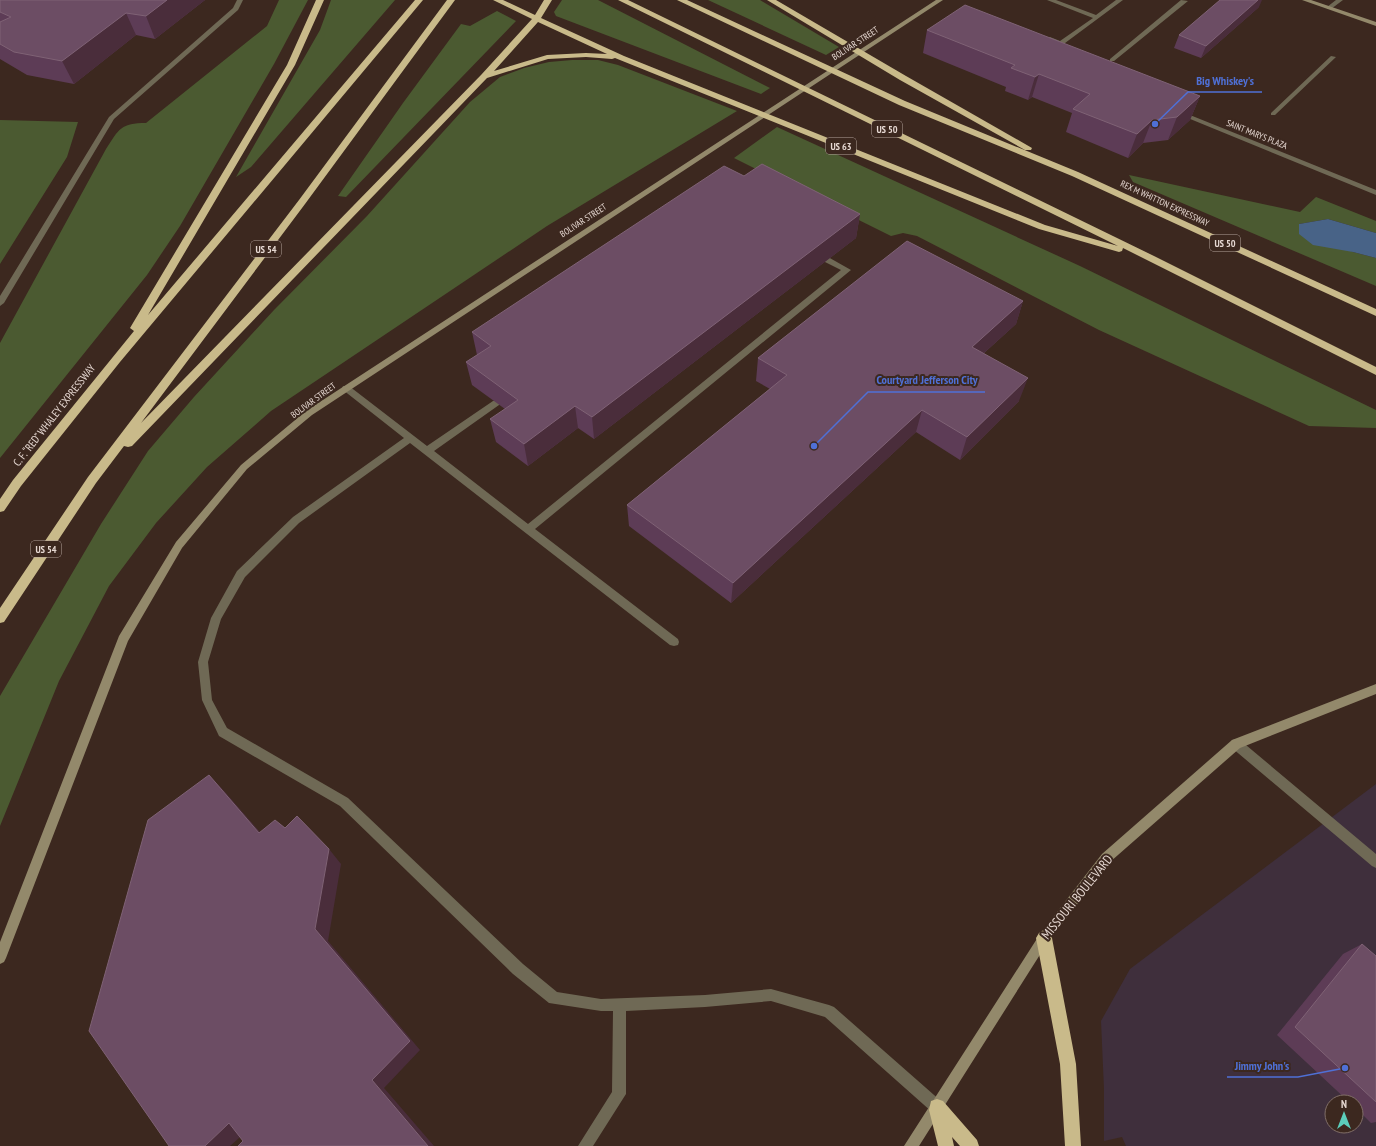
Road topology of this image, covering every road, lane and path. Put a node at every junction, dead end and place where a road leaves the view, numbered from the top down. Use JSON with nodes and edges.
{"nodes":[{"id":1,"x":240,"y":0,"type":"edge"},
{"id":2,"x":320,"y":0,"type":"edge"},
{"id":3,"x":419,"y":0,"type":"edge"},
{"id":4,"x":451,"y":0,"type":"edge"},
{"id":5,"x":497,"y":0,"type":"edge"},
{"id":6,"x":548,"y":0,"type":"edge"},
{"id":7,"x":622,"y":0,"type":"edge"},
{"id":8,"x":681,"y":0,"type":"edge"},
{"id":9,"x":770,"y":0,"type":"edge"},
{"id":10,"x":1050,"y":0,"type":"edge"},
{"id":11,"x":1120,"y":0,"type":"edge"},
{"id":12,"x":1184,"y":0,"type":"edge"},
{"id":13,"x":1305,"y":0,"type":"edge"},
{"id":14,"x":1340,"y":0,"type":"edge"},
{"id":15,"x":939,"y":1,"type":"edge"},
{"id":16,"x":1330,"y":8,"type":"junction"},
{"id":17,"x":1097,"y":17,"type":"junction"},
{"id":18,"x":536,"y":19,"type":"junction"},
{"id":19,"x":1376,"y":24,"type":"edge"},
{"id":20,"x":1046,"y":38,"type":"edge"},
{"id":21,"x":1333,"y":57,"type":"dead end"},
{"id":22,"x":621,"y":58,"type":"junction"},
{"id":23,"x":1112,"y":60,"type":"edge"},
{"id":24,"x":484,"y":77,"type":"junction"},
{"id":25,"x":1175,"y":110,"type":"edge"},
{"id":26,"x":1273,"y":114,"type":"dead end"},
{"id":27,"x":1075,"y":174,"type":"junction"},
{"id":28,"x":1376,"y":193,"type":"edge"},
{"id":29,"x":1150,"y":258,"type":"junction"},
{"id":30,"x":828,"y":260,"type":"edge"},
{"id":31,"x":0,"y":304,"type":"edge"},
{"id":32,"x":1376,"y":313,"type":"edge"},
{"id":33,"x":116,"y":359,"type":"junction"},
{"id":34,"x":1376,"y":371,"type":"edge"},
{"id":35,"x":346,"y":388,"type":"junction"},
{"id":36,"x":496,"y":403,"type":"edge"},
{"id":37,"x":410,"y":438,"type":"junction"},
{"id":38,"x":427,"y":451,"type":"junction"},
{"id":39,"x":92,"y":480,"type":"junction"},
{"id":40,"x":0,"y":508,"type":"edge"},
{"id":41,"x":529,"y":529,"type":"junction"},
{"id":42,"x":0,"y":618,"type":"edge"},
{"id":43,"x":674,"y":642,"type":"dead end"},
{"id":44,"x":1376,"y":689,"type":"edge"},
{"id":45,"x":1236,"y":744,"type":"junction"},
{"id":46,"x":1375,"y":860,"type":"edge"},
{"id":47,"x":1044,"y":938,"type":"junction"},
{"id":48,"x":0,"y":958,"type":"edge"},
{"id":49,"x":620,"y":1004,"type":"junction"},
{"id":50,"x":937,"y":1107,"type":"junction"},
{"id":51,"x":585,"y":1146,"type":"edge"},
{"id":52,"x":911,"y":1146,"type":"edge"},
{"id":53,"x":946,"y":1146,"type":"edge"},
{"id":54,"x":971,"y":1146,"type":"edge"},
{"id":55,"x":1072,"y":1146,"type":"edge"}],
"edges":[{"from":1,"to":31,"type":"lane"},
{"from":2,"to":33,"type":"highway"},
{"from":3,"to":33,"type":"highway"},
{"from":4,"to":39,"type":"highway","number":"US 54"},
{"from":5,"to":18,"type":"highway","number":"US 63"},
{"from":6,"to":18,"type":"highway"},
{"from":7,"to":29,"type":"highway","number":"US 50"},
{"from":8,"to":27,"type":"highway","number":"US 50"},
{"from":9,"to":27,"type":"highway"},
{"from":10,"to":17,"type":"lane"},
{"from":11,"to":17,"type":"lane"},
{"from":12,"to":23,"type":"lane"},
{"from":13,"to":16,"type":"street"},
{"from":14,"to":16,"type":"lane"},
{"from":15,"to":35,"type":"street","name":"BOLIVAR STREET"},
{"from":16,"to":19,"type":"street"},
{"from":17,"to":20,"type":"lane"},
{"from":18,"to":22,"type":"highway","number":"US 63"},
{"from":18,"to":24,"type":"highway"},
{"from":21,"to":26,"type":"lane"},
{"from":22,"to":24,"type":"highway"},
{"from":22,"to":29,"type":"highway","number":"US 63"},
{"from":24,"to":39,"type":"highway"},
{"from":25,"to":28,"type":"lane","name":"SAINT MARYS PLAZA"},
{"from":27,"to":32,"type":"highway","name":"REX M WHITTON EXPRESSWAY","number":"US 50"},
{"from":29,"to":34,"type":"highway","number":"US 50"},
{"from":30,"to":41,"type":"lane"},
{"from":33,"to":40,"type":"highway","name":"C. F. “RED” WHALEY EXPRESSWAY"},
{"from":35,"to":37,"type":"lane"},
{"from":35,"to":48,"type":"street","name":"BOLIVAR STREET"},
{"from":36,"to":38,"type":"lane"},
{"from":37,"to":38,"type":"lane"},
{"from":37,"to":49,"type":"lane"},
{"from":38,"to":41,"type":"lane"},
{"from":39,"to":42,"type":"highway","number":"US 54"},
{"from":41,"to":43,"type":"lane"},
{"from":44,"to":45,"type":"street","name":"MISSOURI BOULEVARD"},
{"from":45,"to":46,"type":"lane"},
{"from":45,"to":47,"type":"street","name":"MISSOURI BOULEVARD"},
{"from":47,"to":50,"type":"street","name":"MISSOURI BOULEVARD"},
{"from":47,"to":55,"type":"highway"},
{"from":49,"to":50,"type":"lane"},
{"from":49,"to":51,"type":"lane"},
{"from":50,"to":52,"type":"street","name":"MISSOURI BOULEVARD"},
{"from":50,"to":53,"type":"highway"},
{"from":50,"to":54,"type":"highway"}]}
